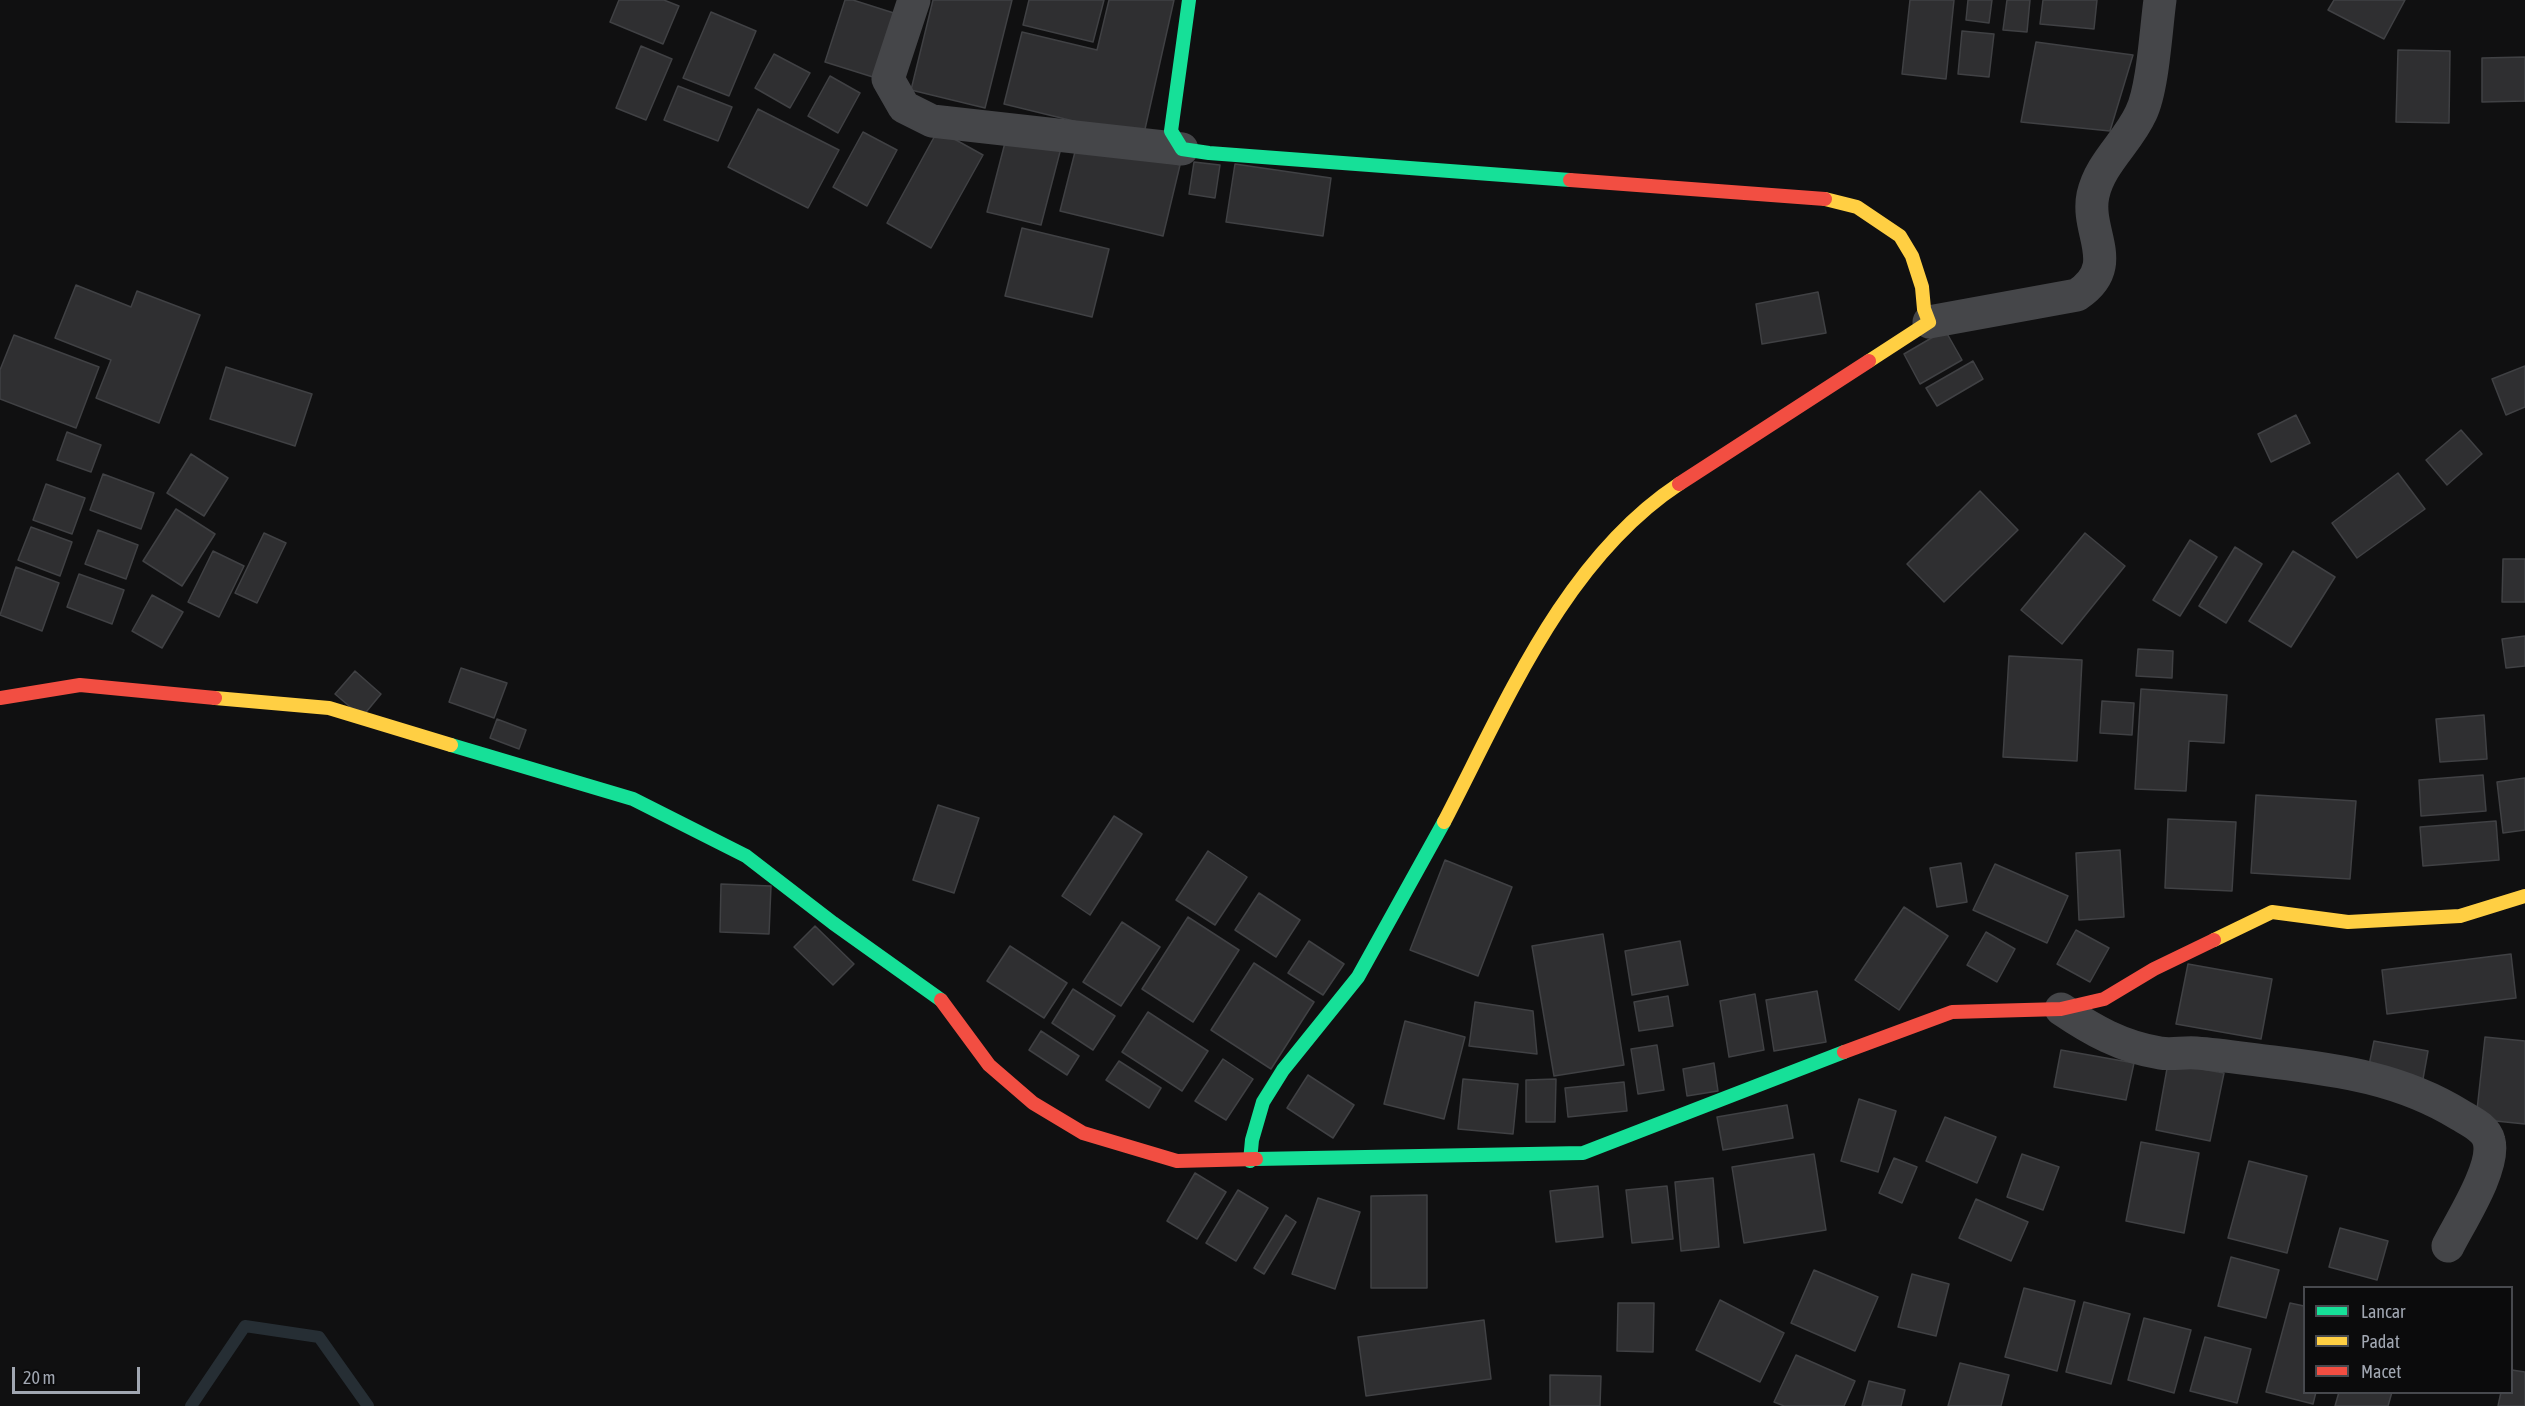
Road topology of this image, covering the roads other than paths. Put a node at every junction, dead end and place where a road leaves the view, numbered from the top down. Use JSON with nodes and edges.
{"nodes":[{"id":1,"x":914,"y":0,"type":"edge"},
{"id":2,"x":1189,"y":0,"type":"edge"},
{"id":3,"x":2160,"y":0,"type":"edge"},
{"id":4,"x":1182,"y":149,"type":"junction"},
{"id":5,"x":1929,"y":322,"type":"junction"},
{"id":6,"x":0,"y":698,"type":"edge"},
{"id":7,"x":2525,"y":896,"type":"edge"},
{"id":8,"x":2061,"y":1009,"type":"junction"},
{"id":9,"x":1250,"y":1161,"type":"junction"},
{"id":10,"x":2448,"y":1246,"type":"dead end"}],
"edges":[{"from":1,"to":4,"type":"street"},
{"from":2,"to":4,"type":"street"},
{"from":3,"to":5,"type":"street"},
{"from":4,"to":5,"type":"street"},
{"from":5,"to":9,"type":"street"},
{"from":6,"to":9,"type":"street"},
{"from":7,"to":8,"type":"street"},
{"from":8,"to":9,"type":"street"},
{"from":8,"to":10,"type":"street"}]}
